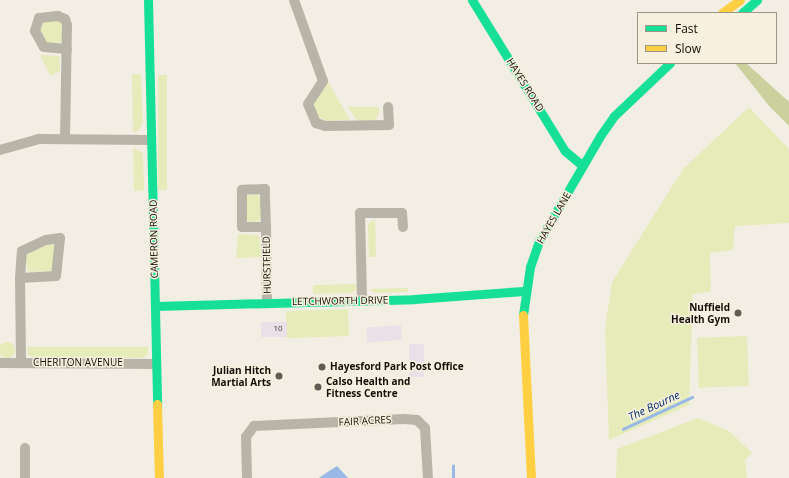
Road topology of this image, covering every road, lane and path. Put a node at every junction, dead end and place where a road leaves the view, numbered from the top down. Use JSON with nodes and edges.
{"nodes":[{"id":1,"x":148,"y":0,"type":"edge"},
{"id":2,"x":294,"y":0,"type":"edge"},
{"id":3,"x":472,"y":0,"type":"edge"},
{"id":4,"x":740,"y":0,"type":"edge"},
{"id":5,"x":757,"y":0,"type":"edge"},
{"id":6,"x":723,"y":12,"type":"edge"},
{"id":7,"x":743,"y":12,"type":"edge"},
{"id":8,"x":67,"y":49,"type":"dead end"},
{"id":9,"x":669,"y":64,"type":"edge"},
{"id":10,"x":388,"y":107,"type":"dead end"},
{"id":11,"x":65,"y":139,"type":"junction"},
{"id":12,"x":151,"y":140,"type":"junction"},
{"id":13,"x":0,"y":150,"type":"edge"},
{"id":14,"x":583,"y":166,"type":"junction"},
{"id":15,"x":266,"y":227,"type":"dead end"},
{"id":16,"x":403,"y":227,"type":"dead end"},
{"id":17,"x":60,"y":228,"type":"dead end"},
{"id":18,"x":60,"y":238,"type":"junction"},
{"id":19,"x":20,"y":278,"type":"junction"},
{"id":20,"x":524,"y":291,"type":"junction"},
{"id":21,"x":362,"y":300,"type":"junction"},
{"id":22,"x":267,"y":303,"type":"junction"},
{"id":23,"x":155,"y":306,"type":"junction"},
{"id":24,"x":0,"y":363,"type":"edge"},
{"id":25,"x":21,"y":363,"type":"junction"},
{"id":26,"x":156,"y":364,"type":"junction"},
{"id":27,"x":25,"y":448,"type":"dead end"},
{"id":28,"x":25,"y":478,"type":"edge"},
{"id":29,"x":159,"y":478,"type":"edge"},
{"id":30,"x":247,"y":478,"type":"edge"},
{"id":31,"x":428,"y":478,"type":"edge"},
{"id":32,"x":531,"y":478,"type":"edge"}],
"edges":[{"from":1,"to":12,"type":"street","name":"CAMERON ROAD"},
{"from":2,"to":10,"type":"street"},
{"from":3,"to":14,"type":"street","name":"HAYES ROAD"},
{"from":4,"to":6,"type":"street"},
{"from":5,"to":7,"type":"street"},
{"from":8,"to":11,"type":"street"},
{"from":9,"to":14,"type":"street","name":"HAYES LANE"},
{"from":11,"to":12,"type":"street"},
{"from":11,"to":13,"type":"street"},
{"from":12,"to":23,"type":"street","name":"CAMERON ROAD"},
{"from":14,"to":20,"type":"street","name":"HAYES LANE"},
{"from":15,"to":22,"type":"street","name":"HURSTFIELD"},
{"from":16,"to":21,"type":"street"},
{"from":17,"to":18,"type":"street"},
{"from":18,"to":19,"type":"street"},
{"from":18,"to":19,"type":"street"},
{"from":19,"to":25,"type":"street"},
{"from":20,"to":21,"type":"street","name":"LETCHWORTH DRIVE"},
{"from":20,"to":32,"type":"street","name":"HAYES LANE"},
{"from":21,"to":22,"type":"street","name":"LETCHWORTH DRIVE"},
{"from":22,"to":23,"type":"street","name":"LETCHWORTH DRIVE"},
{"from":23,"to":26,"type":"street","name":"CAMERON ROAD"},
{"from":24,"to":25,"type":"street","name":"CHERITON AVENUE"},
{"from":25,"to":26,"type":"street","name":"CHERITON AVENUE"},
{"from":26,"to":29,"type":"street","name":"CAMERON ROAD"},
{"from":27,"to":28,"type":"street"},
{"from":30,"to":31,"type":"street","name":"FAIR ACRES"}]}
